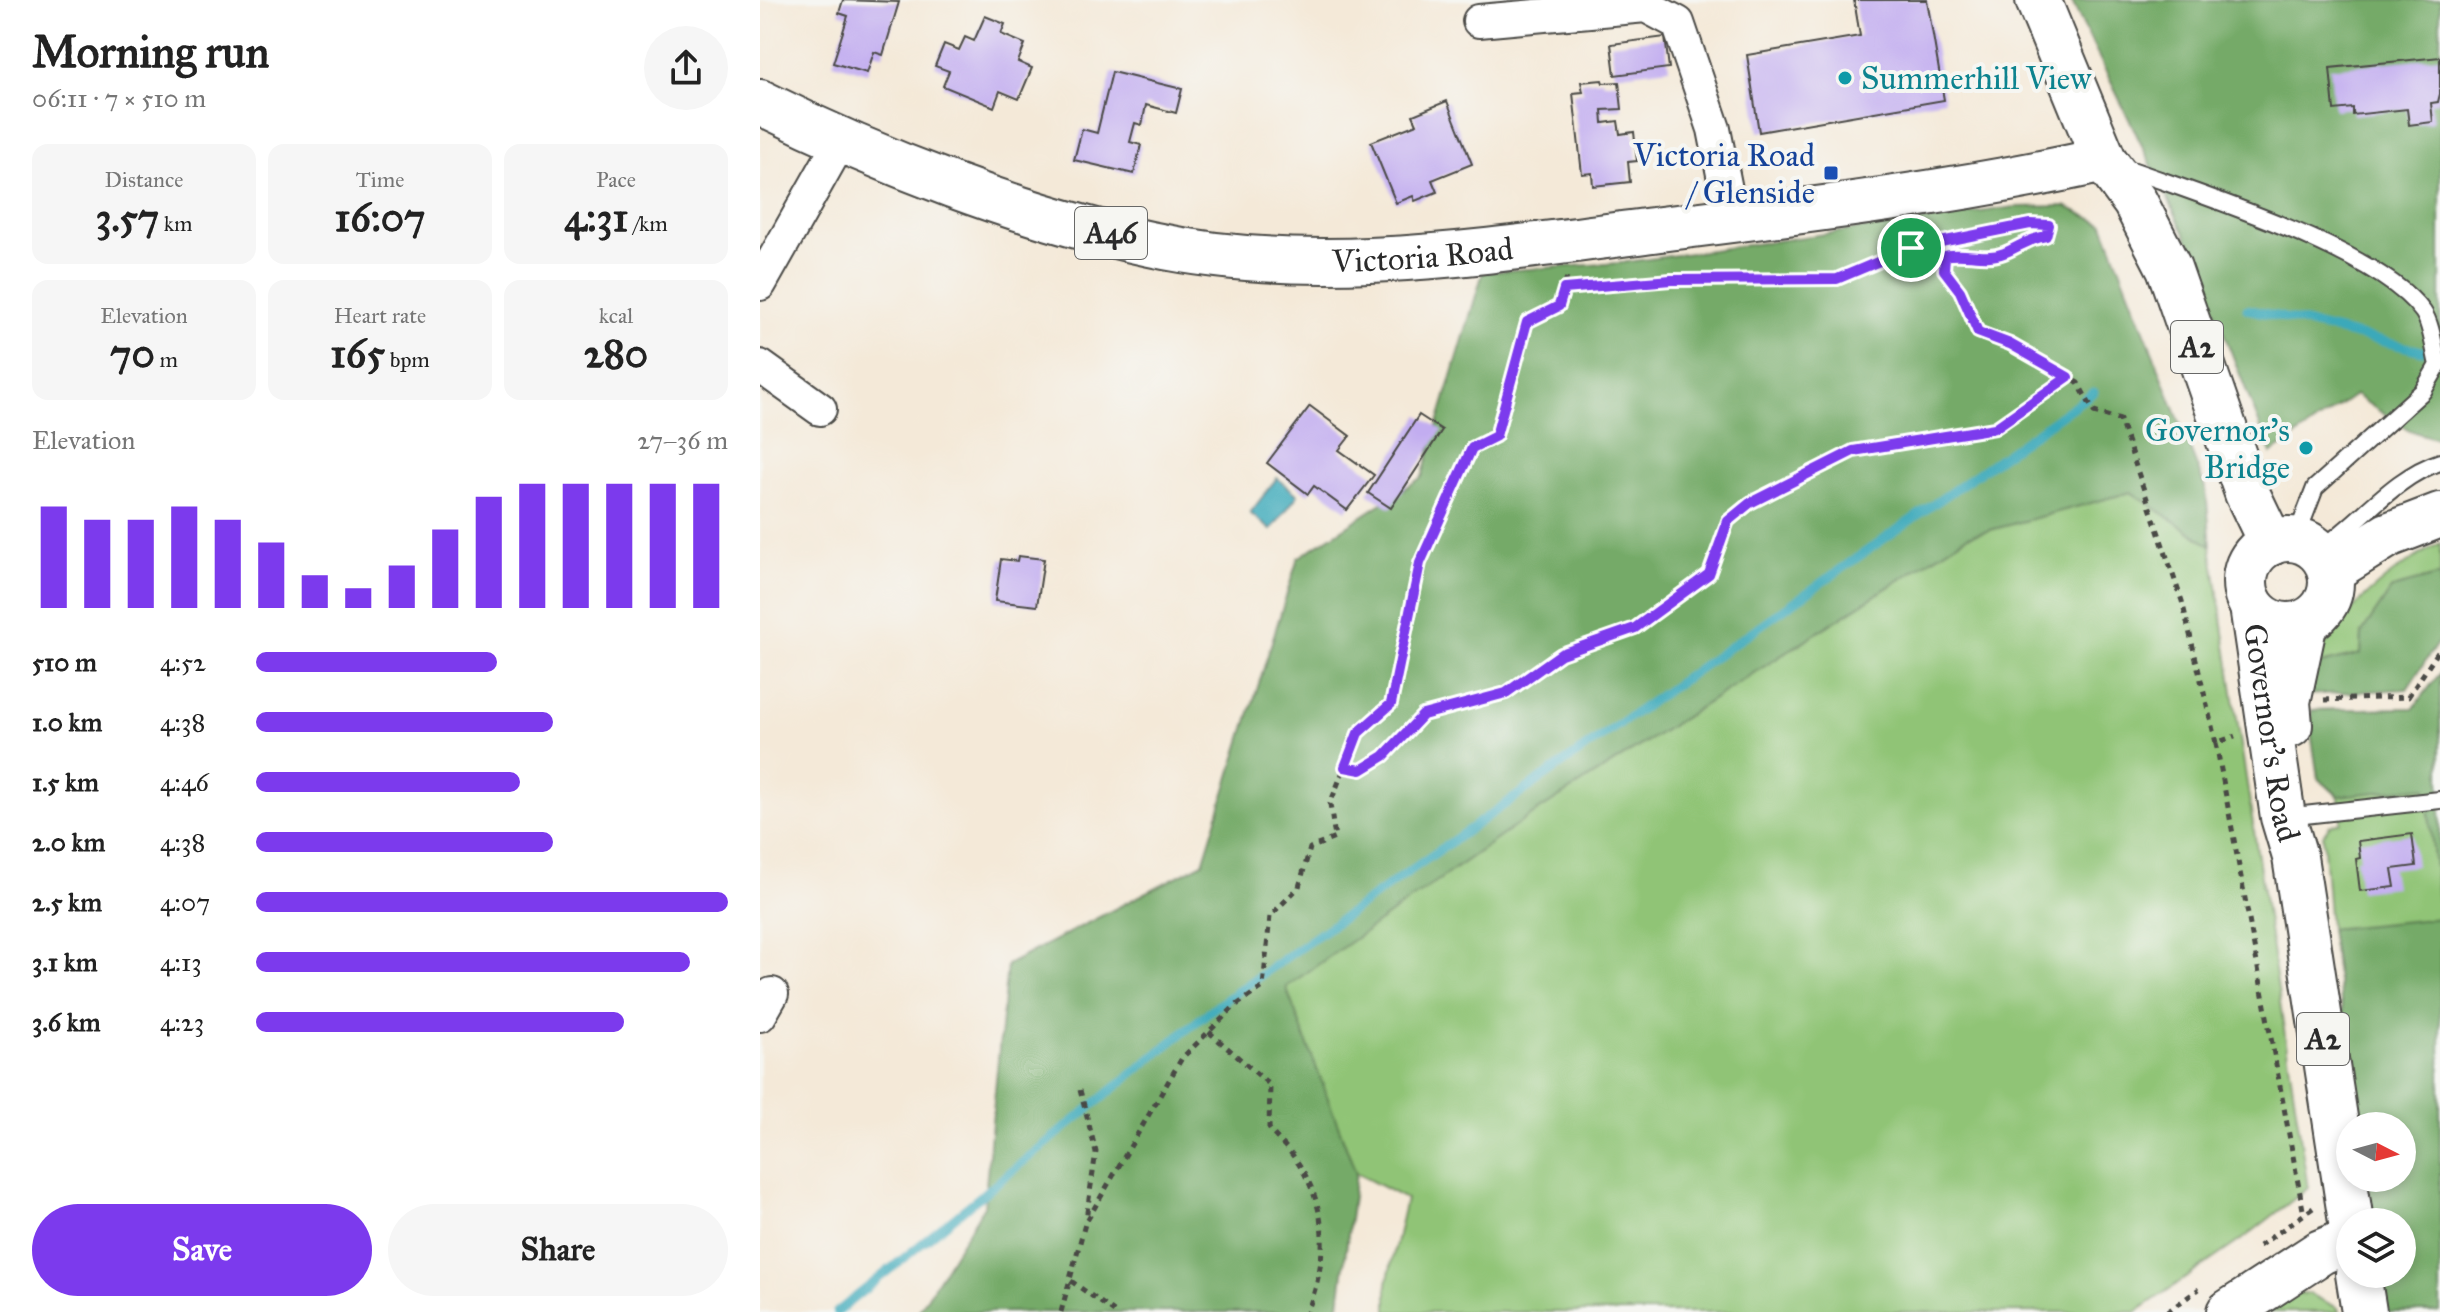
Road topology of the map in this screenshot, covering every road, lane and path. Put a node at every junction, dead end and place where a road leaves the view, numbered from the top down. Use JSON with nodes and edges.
{"nodes":[{"id":1,"x":2038,"y":0,"type":"edge"},
{"id":2,"x":1479,"y":21,"type":"dead end"},
{"id":3,"x":760,"y":102,"type":"edge"},
{"id":4,"x":840,"y":142,"type":"junction"},
{"id":5,"x":2104,"y":160,"type":"junction"},
{"id":6,"x":1732,"y":220,"type":"junction"},
{"id":7,"x":1572,"y":262,"type":"dead end"},
{"id":8,"x":760,"y":284,"type":"edge"},
{"id":9,"x":1564,"y":289,"type":"junction"},
{"id":10,"x":760,"y":366,"type":"edge"},
{"id":11,"x":2068,"y":377,"type":"junction"},
{"id":12,"x":820,"y":409,"type":"dead end"},
{"id":13,"x":2440,"y":462,"type":"edge"},
{"id":14,"x":2440,"y":515,"type":"edge"},
{"id":15,"x":2304,"y":551,"type":"junction"},
{"id":16,"x":2252,"y":606,"type":"junction"},
{"id":17,"x":2305,"y":622,"type":"junction"},
{"id":18,"x":2440,"y":649,"type":"edge"},
{"id":19,"x":2318,"y":700,"type":"dead end"},
{"id":20,"x":2235,"y":721,"type":"dead end"},
{"id":21,"x":2216,"y":743,"type":"junction"},
{"id":22,"x":1345,"y":767,"type":"junction"},
{"id":23,"x":2440,"y":800,"type":"edge"},
{"id":24,"x":2292,"y":830,"type":"junction"},
{"id":25,"x":1209,"y":1032,"type":"junction"},
{"id":26,"x":1080,"y":1090,"type":"dead end"},
{"id":27,"x":2349,"y":1208,"type":"edge"},
{"id":28,"x":2304,"y":1215,"type":"dead end"},
{"id":29,"x":1085,"y":1224,"type":"junction"},
{"id":30,"x":2336,"y":1246,"type":"edge"},
{"id":31,"x":1071,"y":1281,"type":"junction"},
{"id":32,"x":2360,"y":1288,"type":"edge"},
{"id":33,"x":1061,"y":1312,"type":"edge"},
{"id":34,"x":1114,"y":1312,"type":"edge"},
{"id":35,"x":1307,"y":1312,"type":"edge"},
{"id":36,"x":2229,"y":1312,"type":"edge"},
{"id":37,"x":2364,"y":1312,"type":"edge"}],
"edges":[{"from":1,"to":5,"type":"main road","number":"A2"},
{"from":2,"to":6,"type":"street"},
{"from":3,"to":4,"type":"main road","name":"Victoria Road","number":"A46"},
{"from":4,"to":6,"type":"main road","name":"Victoria Road","number":"A46"},
{"from":4,"to":8,"type":"street"},
{"from":5,"to":6,"type":"main road","name":"Victoria Road","number":"A46"},
{"from":5,"to":15,"type":"main road","number":"A2"},
{"from":5,"to":15,"type":"lane"},
{"from":7,"to":9,"type":"path"},
{"from":9,"to":11,"type":"path"},
{"from":9,"to":22,"type":"path"},
{"from":10,"to":12,"type":"street"},
{"from":11,"to":21,"type":"path"},
{"from":11,"to":22,"type":"path"},
{"from":13,"to":15,"type":"lane"},
{"from":14,"to":15,"type":"main road"},
{"from":15,"to":16,"type":"main road","number":"A2"},
{"from":15,"to":17,"type":"main road","number":"A2"},
{"from":16,"to":17,"type":"main road"},
{"from":16,"to":24,"type":"main road","name":"Governor's Road","number":"A2"},
{"from":17,"to":24,"type":"main road","name":"Governor's Road","number":"A2"},
{"from":18,"to":19,"type":"path"},
{"from":20,"to":21,"type":"path"},
{"from":21,"to":28,"type":"path"},
{"from":22,"to":25,"type":"path"},
{"from":23,"to":24,"type":"lane"},
{"from":24,"to":27,"type":"main road","name":"Governor's Road","number":"A2"},
{"from":25,"to":29,"type":"path"},
{"from":25,"to":35,"type":"path"},
{"from":26,"to":29,"type":"path"},
{"from":29,"to":31,"type":"path"},
{"from":30,"to":36,"type":"main road"},
{"from":31,"to":33,"type":"path"},
{"from":31,"to":34,"type":"path"},
{"from":32,"to":37,"type":"main road"}]}
